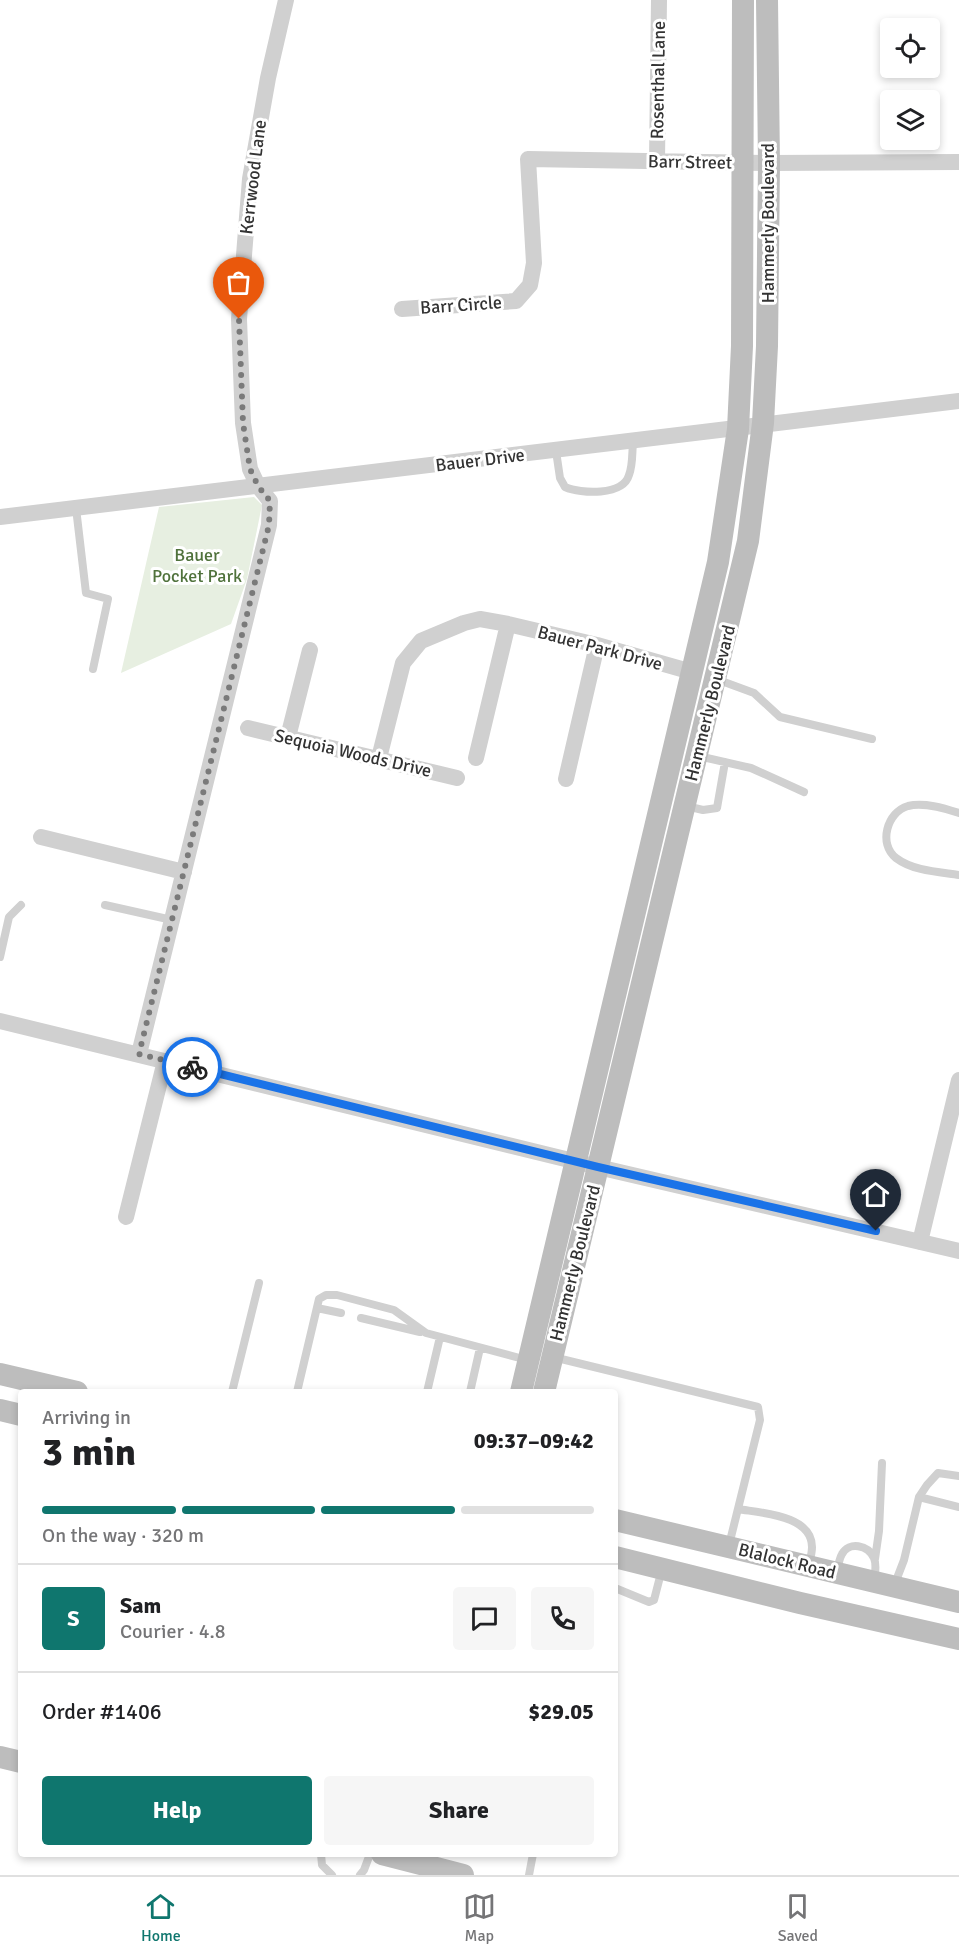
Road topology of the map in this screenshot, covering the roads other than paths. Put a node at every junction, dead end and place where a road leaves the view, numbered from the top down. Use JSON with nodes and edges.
{"nodes":[{"id":1,"x":286,"y":0,"type":"edge"},
{"id":2,"x":659,"y":0,"type":"edge"},
{"id":3,"x":743,"y":0,"type":"edge"},
{"id":4,"x":767,"y":0,"type":"edge"},
{"id":5,"x":528,"y":159,"type":"joint"},
{"id":6,"x":657,"y":161,"type":"junction"},
{"id":7,"x":959,"y":162,"type":"edge"},
{"id":8,"x":743,"y":163,"type":"junction"},
{"id":9,"x":769,"y":163,"type":"junction"},
{"id":10,"x":402,"y":309,"type":"dead end"},
{"id":11,"x":959,"y":401,"type":"edge"},
{"id":12,"x":763,"y":423,"type":"junction"},
{"id":13,"x":738,"y":429,"type":"junction"},
{"id":14,"x":633,"y":442,"type":"junction"},
{"id":15,"x":556,"y":451,"type":"junction"},
{"id":16,"x":258,"y":486,"type":"junction"},
{"id":17,"x":76,"y":508,"type":"junction"},
{"id":18,"x":0,"y":517,"type":"edge"},
{"id":19,"x":508,"y":624,"type":"junction"},
{"id":20,"x":597,"y":645,"type":"junction"},
{"id":21,"x":310,"y":650,"type":"dead end"},
{"id":22,"x":93,"y":669,"type":"dead end"},
{"id":23,"x":692,"y":672,"type":"junction"},
{"id":24,"x":716,"y":678,"type":"junction"},
{"id":25,"x":248,"y":728,"type":"dead end"},
{"id":26,"x":288,"y":737,"type":"junction"},
{"id":27,"x":872,"y":739,"type":"dead end"},
{"id":28,"x":697,"y":756,"type":"junction"},
{"id":29,"x":379,"y":758,"type":"junction"},
{"id":30,"x":476,"y":758,"type":"dead end"},
{"id":31,"x":725,"y":762,"type":"junction"},
{"id":32,"x":457,"y":778,"type":"dead end"},
{"id":33,"x":566,"y":780,"type":"dead end"},
{"id":34,"x":804,"y":792,"type":"dead end"},
{"id":35,"x":685,"y":806,"type":"junction"},
{"id":36,"x":959,"y":813,"type":"edge"},
{"id":37,"x":41,"y":837,"type":"dead end"},
{"id":38,"x":184,"y":872,"type":"junction"},
{"id":39,"x":644,"y":873,"type":"junction"},
{"id":40,"x":959,"y":875,"type":"edge"},
{"id":41,"x":668,"y":880,"type":"junction"},
{"id":42,"x":21,"y":905,"type":"dead end"},
{"id":43,"x":105,"y":905,"type":"dead end"},
{"id":44,"x":172,"y":920,"type":"junction"},
{"id":45,"x":0,"y":957,"type":"edge"},
{"id":46,"x":0,"y":1021,"type":"edge"},
{"id":47,"x":139,"y":1054,"type":"junction"},
{"id":48,"x":165,"y":1061,"type":"junction"},
{"id":49,"x":959,"y":1080,"type":"edge"},
{"id":50,"x":956,"y":1103,"type":"edge"},
{"id":51,"x":574,"y":1161,"type":"junction"},
{"id":52,"x":598,"y":1167,"type":"junction"},
{"id":53,"x":126,"y":1217,"type":"dead end"},
{"id":54,"x":920,"y":1242,"type":"junction"},
{"id":55,"x":959,"y":1251,"type":"edge"},
{"id":56,"x":259,"y":1283,"type":"dead end"},
{"id":57,"x":317,"y":1308,"type":"junction"},
{"id":58,"x":341,"y":1313,"type":"dead end"},
{"id":59,"x":361,"y":1318,"type":"dead end"},
{"id":60,"x":426,"y":1334,"type":"junction"},
{"id":61,"x":440,"y":1337,"type":"junction"},
{"id":62,"x":480,"y":1348,"type":"junction"},
{"id":63,"x":552,"y":1357,"type":"junction"},
{"id":64,"x":529,"y":1361,"type":"junction"},
{"id":65,"x":0,"y":1374,"type":"edge"},
{"id":66,"x":64,"y":1389,"type":"edge"},
{"id":67,"x":233,"y":1389,"type":"edge"},
{"id":68,"x":298,"y":1389,"type":"edge"},
{"id":69,"x":428,"y":1389,"type":"edge"},
{"id":70,"x":471,"y":1389,"type":"edge"},
{"id":71,"x":522,"y":1389,"type":"edge"},
{"id":72,"x":545,"y":1389,"type":"edge"},
{"id":73,"x":0,"y":1410,"type":"edge"},
{"id":74,"x":18,"y":1414,"type":"edge"},
{"id":75,"x":882,"y":1463,"type":"dead end"},
{"id":76,"x":959,"y":1476,"type":"edge"},
{"id":77,"x":919,"y":1497,"type":"junction"},
{"id":78,"x":959,"y":1506,"type":"edge"},
{"id":79,"x":738,"y":1509,"type":"junction"},
{"id":80,"x":618,"y":1521,"type":"edge"},
{"id":81,"x":728,"y":1547,"type":"junction"},
{"id":82,"x":618,"y":1558,"type":"edge"},
{"id":83,"x":874,"y":1560,"type":"junction"},
{"id":84,"x":808,"y":1567,"type":"junction"},
{"id":85,"x":662,"y":1569,"type":"junction"},
{"id":86,"x":837,"y":1574,"type":"junction"},
{"id":87,"x":884,"y":1585,"type":"junction"},
{"id":88,"x":618,"y":1589,"type":"edge"},
{"id":89,"x":959,"y":1602,"type":"edge"},
{"id":90,"x":800,"y":1603,"type":"junction"},
{"id":91,"x":959,"y":1639,"type":"edge"},
{"id":92,"x":0,"y":1757,"type":"edge"},
{"id":93,"x":18,"y":1761,"type":"edge"},
{"id":94,"x":321,"y":1857,"type":"edge"},
{"id":95,"x":369,"y":1857,"type":"edge"},
{"id":96,"x":393,"y":1857,"type":"edge"},
{"id":97,"x":532,"y":1857,"type":"edge"},
{"id":98,"x":419,"y":1864,"type":"edge"},
{"id":99,"x":364,"y":1873,"type":"edge"},
{"id":100,"x":332,"y":1875,"type":"edge"},
{"id":101,"x":463,"y":1875,"type":"edge"},
{"id":102,"x":529,"y":1875,"type":"edge"}],
"edges":[{"from":1,"to":16,"type":"street","name":"Kerrwood Lane"},
{"from":2,"to":6,"type":"street","name":"Rosenthal Lane"},
{"from":3,"to":8,"type":"main road","name":"Hammerly Boulevard"},
{"from":4,"to":9,"type":"main road","name":"Hammerly Boulevard"},
{"from":5,"to":6,"type":"street","name":"Barr Street"},
{"from":5,"to":10,"type":"street","name":"Barr Circle"},
{"from":6,"to":8,"type":"street","name":"Barr Street"},
{"from":7,"to":9,"type":"street","name":"Barr Street"},
{"from":8,"to":9,"type":"street","name":"Barr Street"},
{"from":8,"to":13,"type":"main road","name":"Hammerly Boulevard"},
{"from":9,"to":12,"type":"main road","name":"Hammerly Boulevard"},
{"from":11,"to":12,"type":"street","name":"Bauer Drive"},
{"from":12,"to":13,"type":"street","name":"Bauer Drive"},
{"from":12,"to":24,"type":"main road","name":"Hammerly Boulevard"},
{"from":13,"to":14,"type":"street","name":"Bauer Drive"},
{"from":13,"to":23,"type":"main road","name":"Hammerly Boulevard"},
{"from":14,"to":15,"type":"street","name":"Bauer Drive"},
{"from":14,"to":15,"type":"lane"},
{"from":15,"to":16,"type":"street","name":"Bauer Drive"},
{"from":16,"to":17,"type":"street","name":"Bauer Drive"},
{"from":16,"to":38,"type":"street","name":"Kerrwood Lane"},
{"from":17,"to":18,"type":"street","name":"Bauer Drive"},
{"from":17,"to":22,"type":"lane"},
{"from":19,"to":20,"type":"street","name":"Bauer Park Drive"},
{"from":19,"to":29,"type":"street","name":"Bauer Park Drive"},
{"from":19,"to":30,"type":"street"},
{"from":20,"to":23,"type":"street","name":"Bauer Park Drive"},
{"from":20,"to":33,"type":"street"},
{"from":21,"to":26,"type":"street"},
{"from":23,"to":24,"type":"main road"},
{"from":23,"to":39,"type":"main road","name":"Hammerly Boulevard"},
{"from":24,"to":27,"type":"lane"},
{"from":24,"to":28,"type":"main road","name":"Hammerly Boulevard"},
{"from":25,"to":26,"type":"street","name":"Sequoia Woods Drive"},
{"from":26,"to":29,"type":"street","name":"Sequoia Woods Drive"},
{"from":28,"to":31,"type":"lane"},
{"from":28,"to":35,"type":"main road","name":"Hammerly Boulevard"},
{"from":29,"to":32,"type":"street","name":"Sequoia Woods Drive"},
{"from":31,"to":34,"type":"lane"},
{"from":31,"to":35,"type":"lane"},
{"from":35,"to":41,"type":"main road","name":"Hammerly Boulevard"},
{"from":36,"to":40,"type":"lane"},
{"from":37,"to":38,"type":"street"},
{"from":38,"to":44,"type":"street","name":"Kerrwood Lane"},
{"from":39,"to":41,"type":"main road"},
{"from":39,"to":51,"type":"main road","name":"Hammerly Boulevard"},
{"from":41,"to":52,"type":"main road","name":"Hammerly Boulevard"},
{"from":42,"to":45,"type":"lane"},
{"from":43,"to":44,"type":"lane"},
{"from":44,"to":47,"type":"street","name":"Kerrwood Lane"},
{"from":46,"to":47,"type":"street"},
{"from":47,"to":48,"type":"street"},
{"from":48,"to":51,"type":"street"},
{"from":48,"to":53,"type":"street"},
{"from":49,"to":50,"type":"street"},
{"from":50,"to":54,"type":"street"},
{"from":51,"to":52,"type":"street"},
{"from":51,"to":64,"type":"main road","name":"Hammerly Boulevard"},
{"from":52,"to":54,"type":"street"},
{"from":52,"to":63,"type":"main road","name":"Hammerly Boulevard"},
{"from":54,"to":55,"type":"street"},
{"from":56,"to":67,"type":"lane"},
{"from":57,"to":58,"type":"lane"},
{"from":57,"to":60,"type":"lane"},
{"from":57,"to":68,"type":"lane"},
{"from":59,"to":60,"type":"lane"},
{"from":60,"to":61,"type":"lane"},
{"from":61,"to":62,"type":"lane"},
{"from":61,"to":69,"type":"lane"},
{"from":62,"to":64,"type":"lane"},
{"from":62,"to":70,"type":"lane"},
{"from":63,"to":72,"type":"main road","name":"Hammerly Boulevard"},
{"from":63,"to":79,"type":"lane"},
{"from":64,"to":71,"type":"main road","name":"Hammerly Boulevard"},
{"from":65,"to":66,"type":"main road"},
{"from":73,"to":74,"type":"main road"},
{"from":75,"to":83,"type":"lane"},
{"from":76,"to":77,"type":"lane"},
{"from":77,"to":78,"type":"lane"},
{"from":77,"to":87,"type":"lane"},
{"from":79,"to":81,"type":"lane"},
{"from":79,"to":84,"type":"lane"},
{"from":80,"to":81,"type":"main road","name":"Blalock Road"},
{"from":81,"to":84,"type":"main road","name":"Blalock Road"},
{"from":82,"to":85,"type":"main road","name":"Blalock Road"},
{"from":83,"to":86,"type":"lane"},
{"from":83,"to":87,"type":"lane"},
{"from":84,"to":86,"type":"main road","name":"Blalock Road"},
{"from":84,"to":90,"type":"main road"},
{"from":85,"to":88,"type":"lane"},
{"from":85,"to":90,"type":"main road","name":"Blalock Road"},
{"from":86,"to":87,"type":"main road","name":"Blalock Road"},
{"from":87,"to":89,"type":"main road","name":"Blalock Road"},
{"from":90,"to":91,"type":"main road","name":"Blalock Road"},
{"from":92,"to":93,"type":"main road"},
{"from":94,"to":100,"type":"lane"},
{"from":95,"to":99,"type":"lane"},
{"from":96,"to":98,"type":"main road"},
{"from":97,"to":102,"type":"lane"},
{"from":98,"to":101,"type":"main road"}]}
